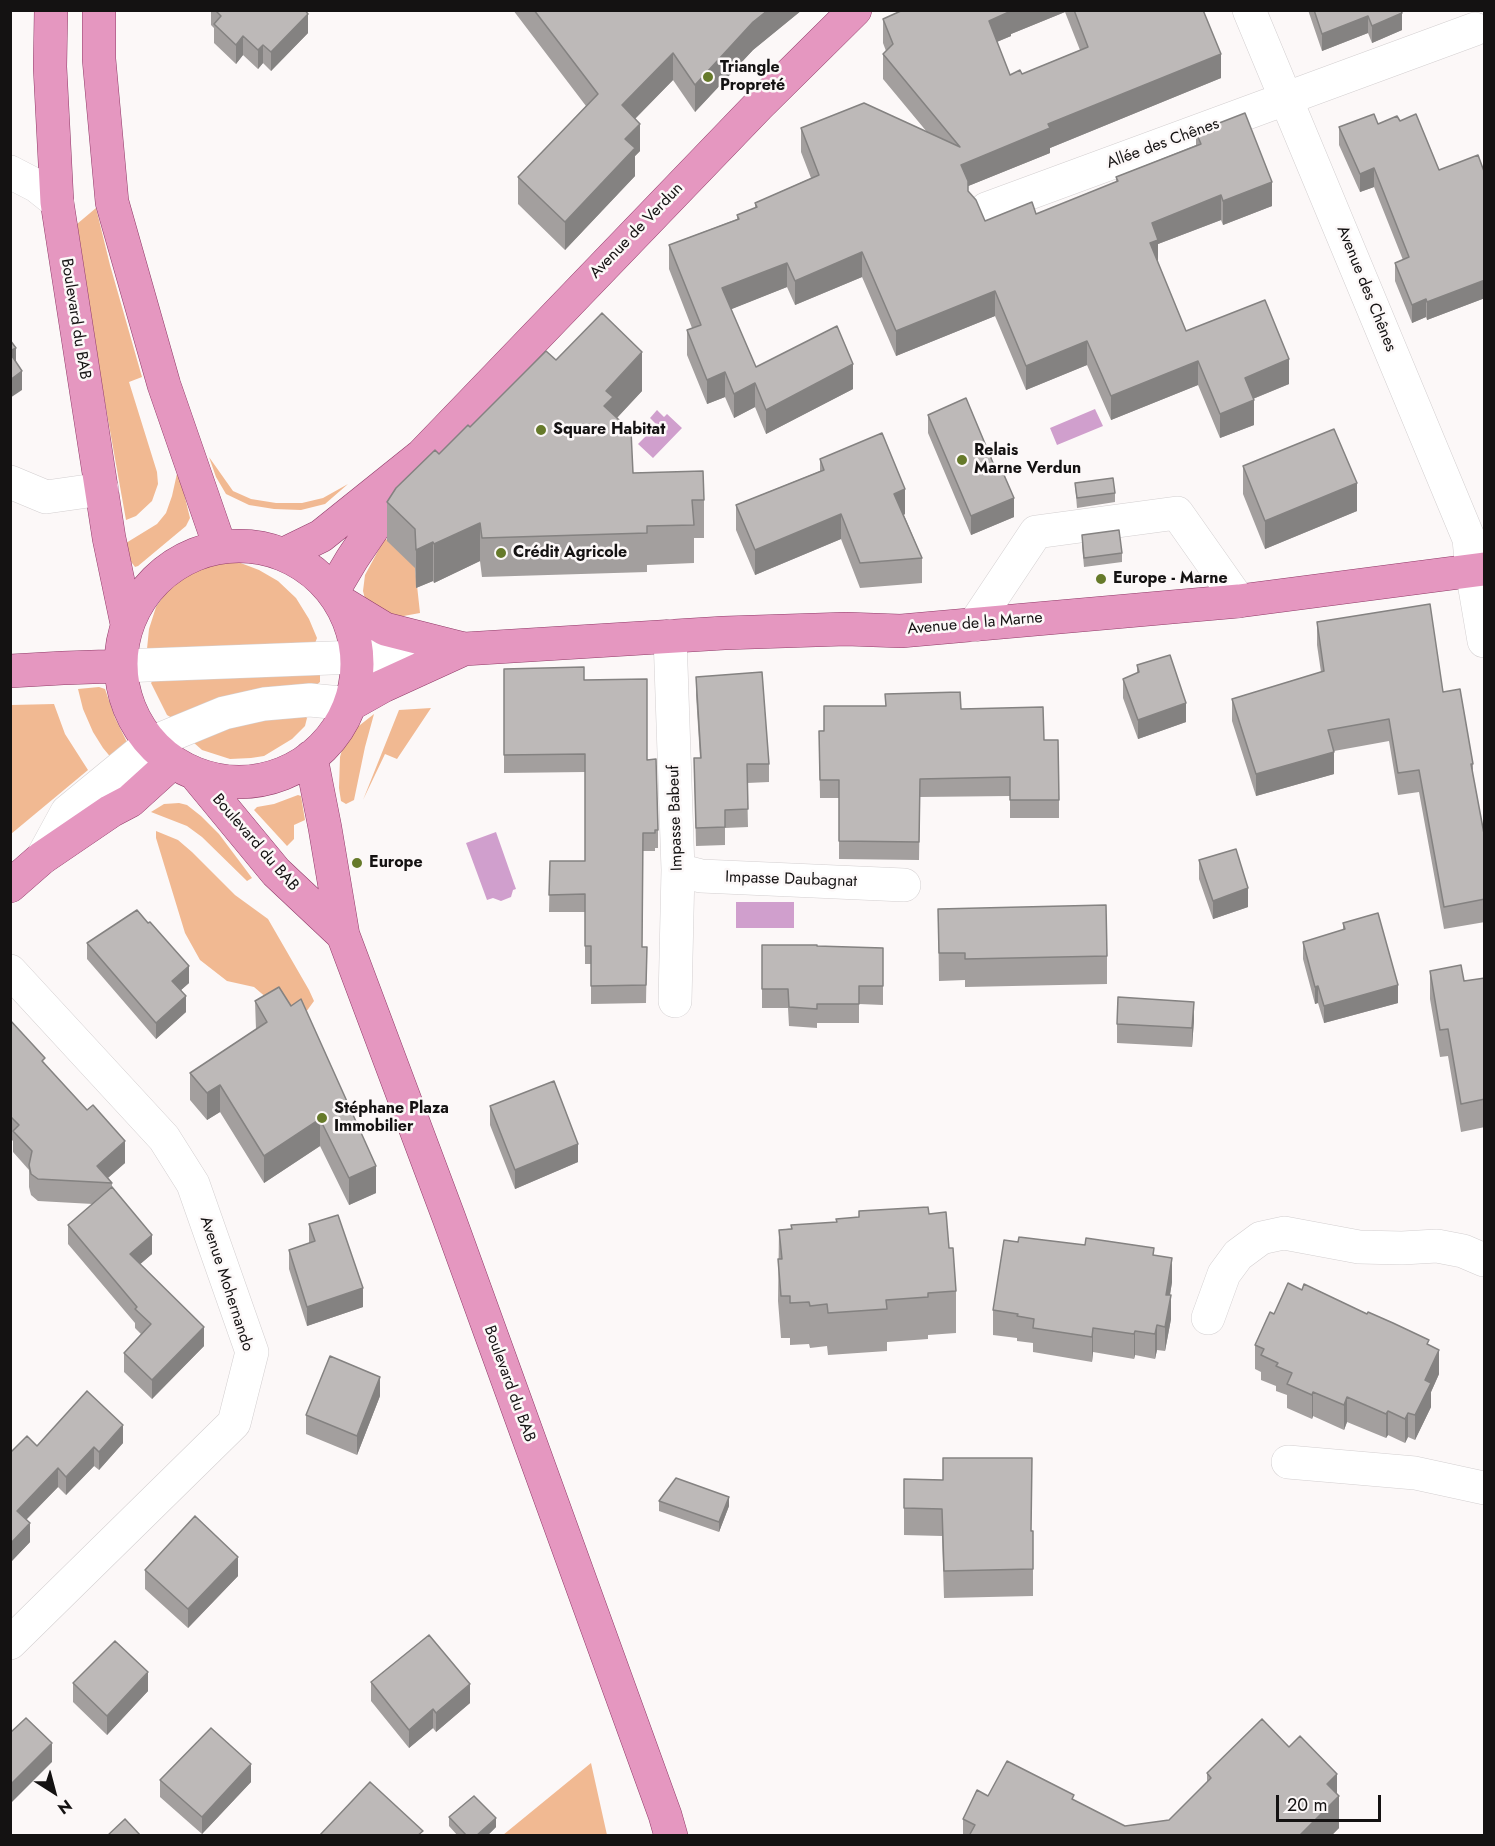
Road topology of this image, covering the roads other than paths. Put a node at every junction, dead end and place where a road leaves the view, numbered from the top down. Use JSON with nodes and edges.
{"nodes":[{"id":1,"x":51,"y":10,"type":"edge"},
{"id":2,"x":99,"y":10,"type":"edge"},
{"id":3,"x":855,"y":10,"type":"edge"},
{"id":4,"x":1250,"y":10,"type":"edge"},
{"id":5,"x":1475,"y":29,"type":"dead end"},
{"id":6,"x":1287,"y":98,"type":"junction"},
{"id":7,"x":10,"y":172,"type":"edge"},
{"id":8,"x":57,"y":202,"type":"junction"},
{"id":9,"x":986,"y":210,"type":"dead end"},
{"id":10,"x":422,"y":455,"type":"junction"},
{"id":11,"x":10,"y":482,"type":"edge"},
{"id":12,"x":102,"y":489,"type":"junction"},
{"id":13,"x":220,"y":547,"type":"junction"},
{"id":14,"x":284,"y":554,"type":"junction"},
{"id":15,"x":1478,"y":570,"type":"edge"},
{"id":16,"x":336,"y":596,"type":"junction"},
{"id":17,"x":1239,"y":601,"type":"junction"},
{"id":18,"x":127,"y":624,"type":"junction"},
{"id":19,"x":974,"y":625,"type":"junction"},
{"id":20,"x":670,"y":636,"type":"junction"},
{"id":21,"x":1485,"y":641,"type":"edge"},
{"id":22,"x":464,"y":649,"type":"junction"},
{"id":23,"x":358,"y":657,"type":"junction"},
{"id":24,"x":120,"y":666,"type":"junction"},
{"id":25,"x":10,"y":671,"type":"edge"},
{"id":26,"x":351,"y":704,"type":"junction"},
{"id":27,"x":311,"y":757,"type":"junction"},
{"id":28,"x":173,"y":760,"type":"junction"},
{"id":29,"x":678,"y":870,"type":"junction"},
{"id":30,"x":904,"y":885,"type":"dead end"},
{"id":31,"x":10,"y":886,"type":"edge"},
{"id":32,"x":343,"y":934,"type":"junction"},
{"id":33,"x":10,"y":971,"type":"edge"},
{"id":34,"x":675,"y":1001,"type":"dead end"},
{"id":35,"x":1485,"y":1260,"type":"edge"},
{"id":36,"x":1208,"y":1318,"type":"dead end"},
{"id":37,"x":1288,"y":1462,"type":"dead end"},
{"id":38,"x":1485,"y":1488,"type":"edge"},
{"id":39,"x":10,"y":1643,"type":"edge"},
{"id":40,"x":670,"y":1836,"type":"edge"}],
"edges":[{"from":1,"to":8,"type":"main road","name":"Boulevard du BAB"},
{"from":2,"to":13,"type":"main road"},
{"from":3,"to":10,"type":"main road","name":"Avenue de Verdun"},
{"from":4,"to":6,"type":"street","name":"Avenue des Chênes"},
{"from":5,"to":6,"type":"street","name":"Allée des Chênes"},
{"from":6,"to":9,"type":"street","name":"Allée des Chênes"},
{"from":6,"to":15,"type":"street","name":"Avenue des Chênes"},
{"from":7,"to":8,"type":"street"},
{"from":8,"to":12,"type":"main road","name":"Boulevard du BAB"},
{"from":10,"to":14,"type":"main road","name":"Avenue de Verdun"},
{"from":10,"to":16,"type":"main road","name":"Avenue de Verdun"},
{"from":11,"to":12,"type":"street"},
{"from":12,"to":18,"type":"main road","name":"Boulevard du BAB"},
{"from":13,"to":14,"type":"main road"},
{"from":13,"to":18,"type":"main road"},
{"from":14,"to":16,"type":"main road"},
{"from":15,"to":17,"type":"main road","name":"Avenue de la Marne"},
{"from":15,"to":21,"type":"street","name":"Avenue des Chênes"},
{"from":16,"to":22,"type":"main road","name":"Avenue de la Marne"},
{"from":16,"to":23,"type":"main road"},
{"from":17,"to":19,"type":"main road","name":"Avenue de la Marne"},
{"from":17,"to":19,"type":"street"},
{"from":18,"to":24,"type":"main road","name":"Boulevard du BAB"},
{"from":19,"to":20,"type":"main road","name":"Avenue de la Marne"},
{"from":20,"to":22,"type":"main road","name":"Avenue de la Marne"},
{"from":20,"to":29,"type":"street","name":"Impasse Babeuf"},
{"from":22,"to":23,"type":"street"},
{"from":22,"to":26,"type":"main road","name":"Avenue de la Marne"},
{"from":23,"to":24,"type":"street"},
{"from":23,"to":26,"type":"main road"},
{"from":24,"to":25,"type":"main road"},
{"from":24,"to":28,"type":"main road","name":"Boulevard du BAB"},
{"from":26,"to":27,"type":"main road"},
{"from":26,"to":28,"type":"street"},
{"from":27,"to":28,"type":"main road"},
{"from":27,"to":32,"type":"main road","name":"Boulevard du BAB"},
{"from":28,"to":31,"type":"main road"},
{"from":28,"to":32,"type":"main road","name":"Boulevard du BAB"},
{"from":29,"to":30,"type":"street","name":"Impasse Daubagnat"},
{"from":29,"to":34,"type":"street","name":"Impasse Babeuf"},
{"from":32,"to":40,"type":"main road","name":"Boulevard du BAB"},
{"from":33,"to":39,"type":"street","name":"Avenue Mohernando"},
{"from":35,"to":36,"type":"street"},
{"from":37,"to":38,"type":"street"}]}
